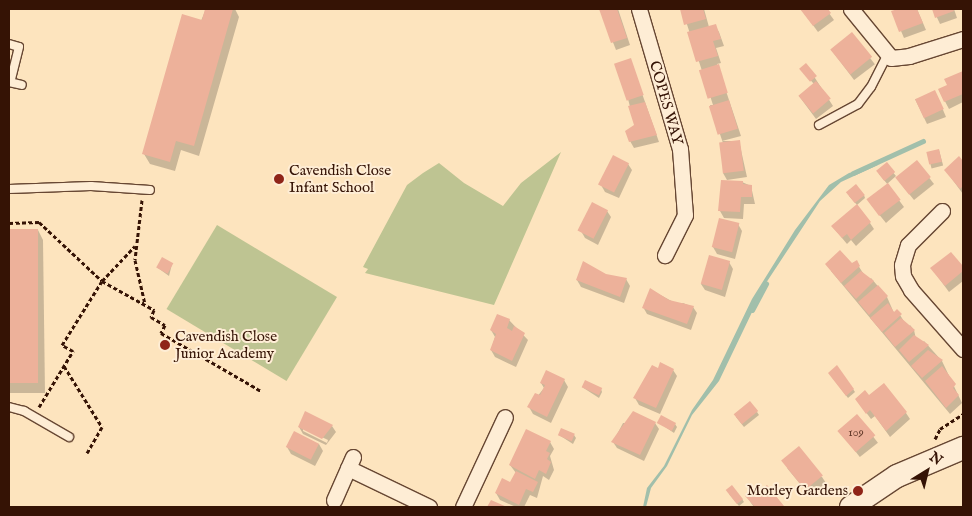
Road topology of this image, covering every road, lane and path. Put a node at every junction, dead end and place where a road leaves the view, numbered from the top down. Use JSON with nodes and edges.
{"nodes":[{"id":1,"x":639,"y":9,"type":"edge"},
{"id":2,"x":851,"y":9,"type":"edge"},
{"id":3,"x":963,"y":39,"type":"edge"},
{"id":4,"x":9,"y":44,"type":"edge"},
{"id":5,"x":888,"y":54,"type":"junction"},
{"id":6,"x":10,"y":82,"type":"edge"},
{"id":7,"x":22,"y":85,"type":"dead end"},
{"id":8,"x":819,"y":126,"type":"dead end"},
{"id":9,"x":9,"y":189,"type":"edge"},
{"id":10,"x":147,"y":190,"type":"joint"},
{"id":11,"x":942,"y":211,"type":"dead end"},
{"id":12,"x":9,"y":223,"type":"edge"},
{"id":13,"x":135,"y":246,"type":"junction"},
{"id":14,"x":665,"y":255,"type":"dead end"},
{"id":15,"x":102,"y":281,"type":"junction"},
{"id":16,"x":145,"y":304,"type":"junction"},
{"id":17,"x":963,"y":349,"type":"edge"},
{"id":18,"x":64,"y":366,"type":"junction"},
{"id":19,"x":261,"y":390,"type":"dead end"},
{"id":20,"x":9,"y":407,"type":"edge"},
{"id":21,"x":33,"y":416,"type":"junction"},
{"id":22,"x":505,"y":417,"type":"dead end"},
{"id":23,"x":68,"y":437,"type":"dead end"},
{"id":24,"x":963,"y":448,"type":"edge"},
{"id":25,"x":87,"y":453,"type":"dead end"},
{"id":26,"x":334,"y":500,"type":"dead end"},
{"id":27,"x":429,"y":507,"type":"edge"},
{"id":28,"x":463,"y":507,"type":"edge"},
{"id":29,"x":851,"y":507,"type":"edge"}],
"edges":[{"from":1,"to":14,"type":"street","name":"COPES WAY"},
{"from":2,"to":5,"type":"street"},
{"from":3,"to":5,"type":"street"},
{"from":4,"to":6,"type":"lane"},
{"from":5,"to":8,"type":"lane"},
{"from":6,"to":7,"type":"lane"},
{"from":9,"to":10,"type":"lane"},
{"from":10,"to":13,"type":"path"},
{"from":11,"to":17,"type":"street"},
{"from":12,"to":15,"type":"path"},
{"from":13,"to":15,"type":"path"},
{"from":13,"to":16,"type":"path"},
{"from":15,"to":16,"type":"path"},
{"from":15,"to":18,"type":"path"},
{"from":16,"to":19,"type":"path"},
{"from":18,"to":21,"type":"path"},
{"from":18,"to":25,"type":"path"},
{"from":20,"to":21,"type":"lane"},
{"from":21,"to":23,"type":"lane"},
{"from":22,"to":28,"type":"street"},
{"from":24,"to":29,"type":"street"},
{"from":26,"to":27,"type":"street"}]}
